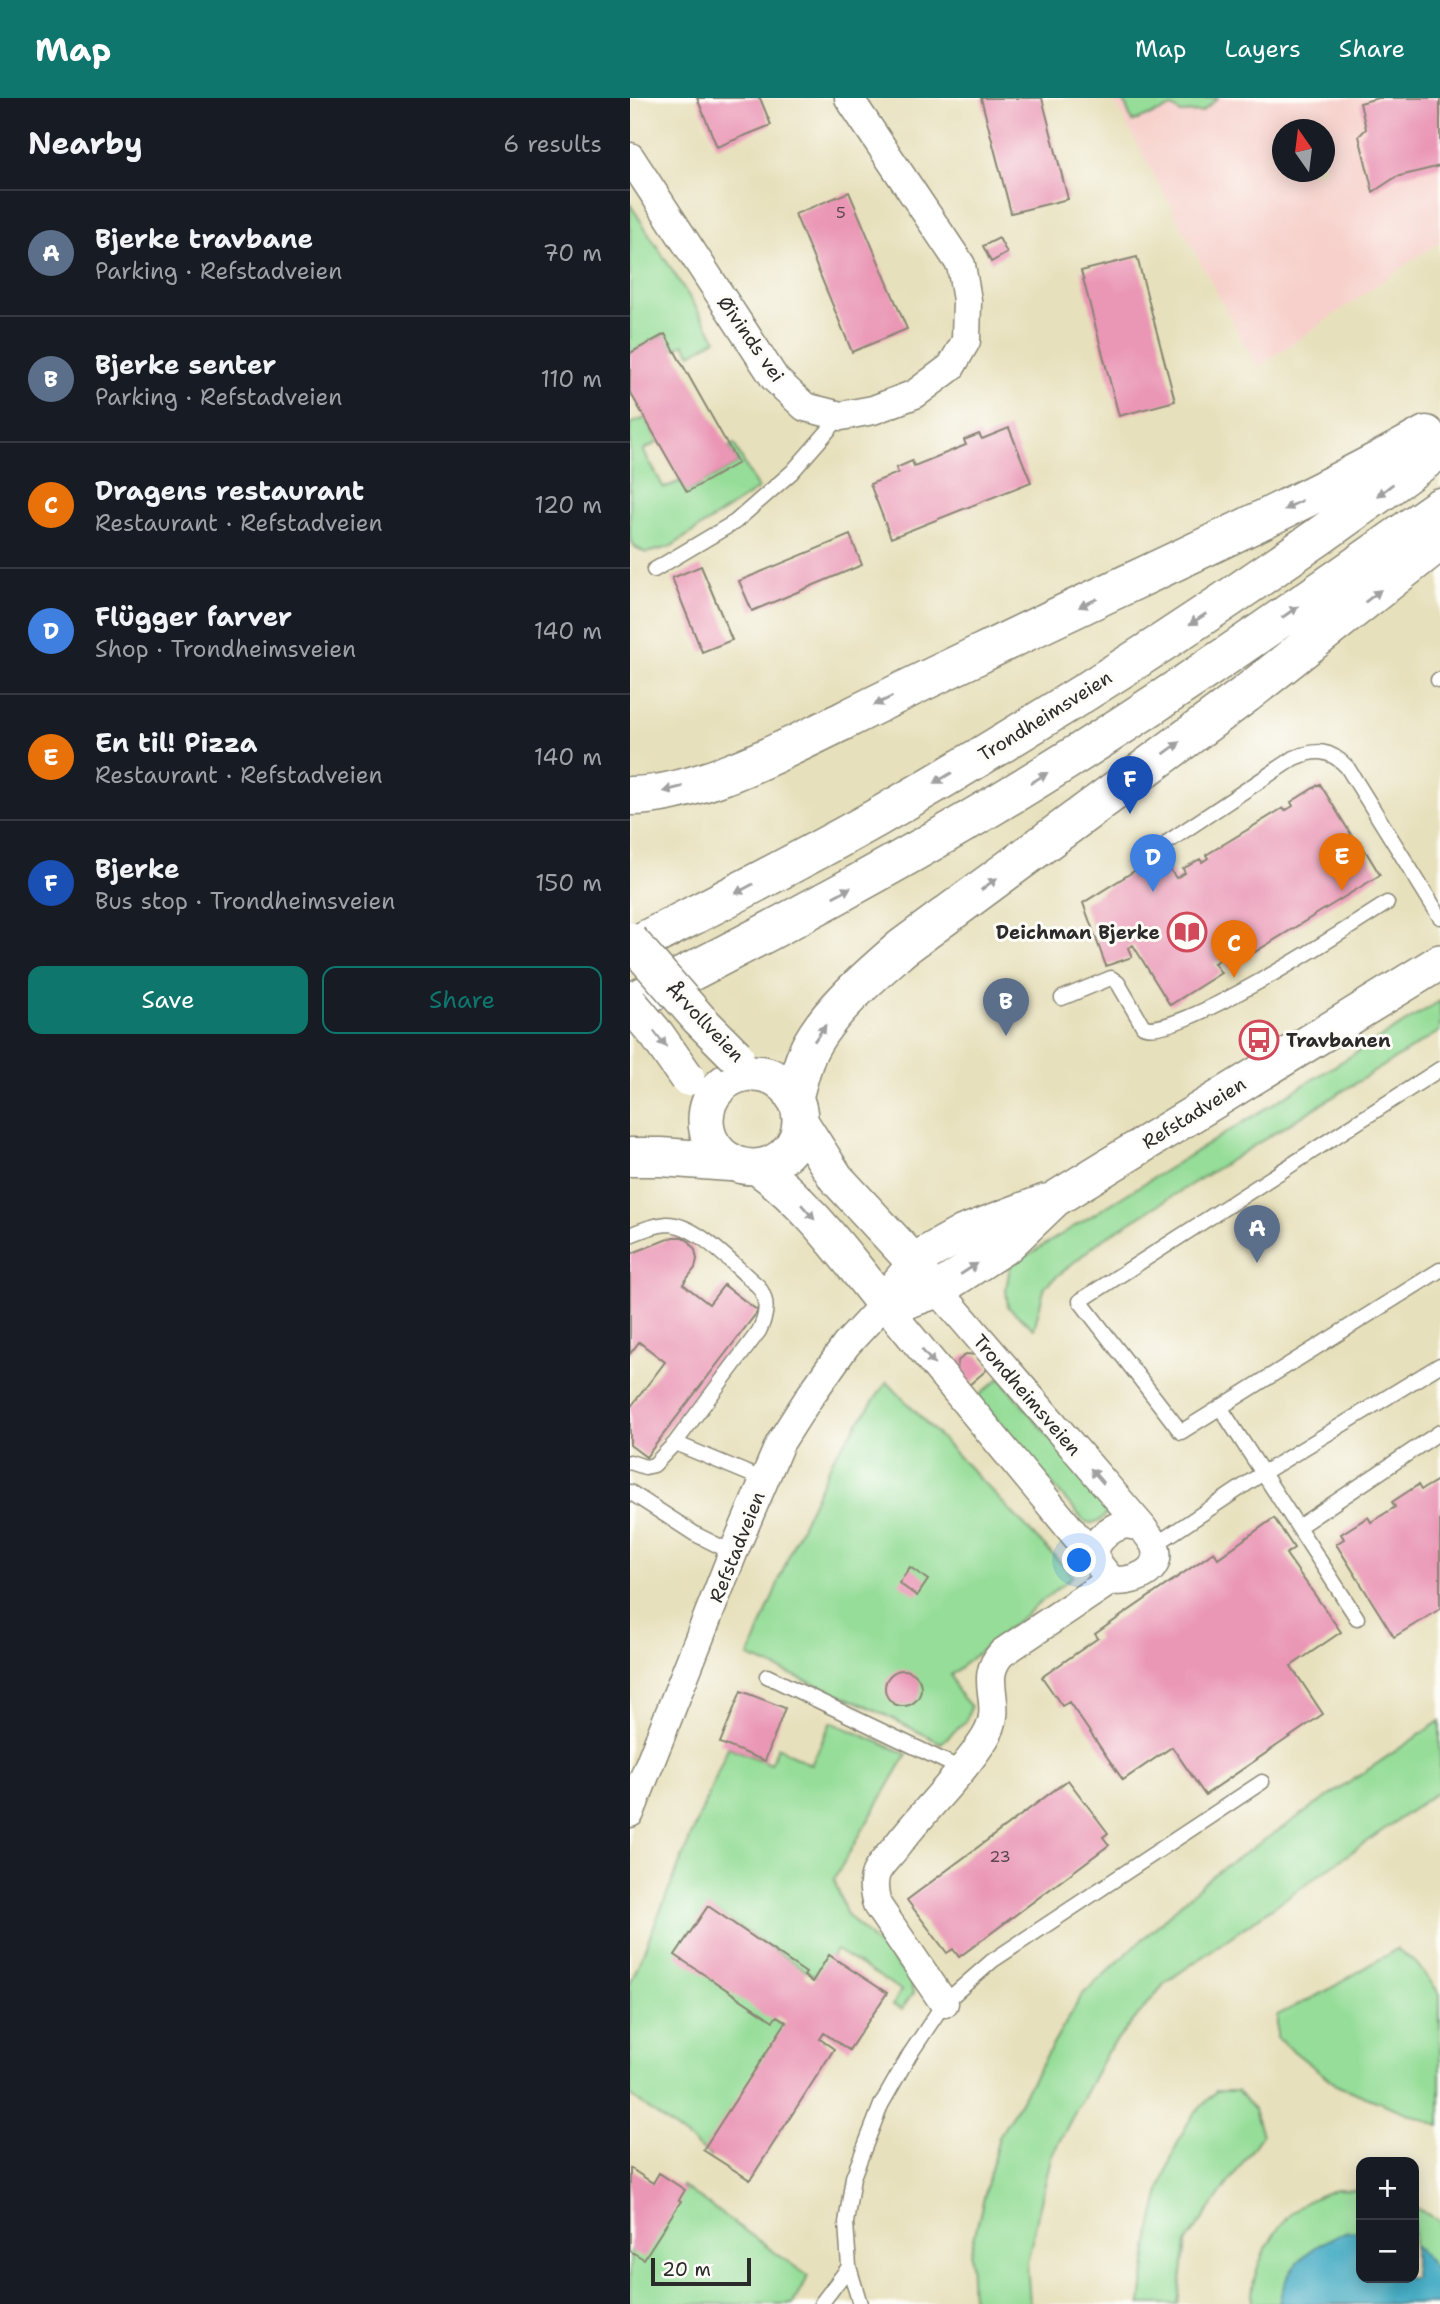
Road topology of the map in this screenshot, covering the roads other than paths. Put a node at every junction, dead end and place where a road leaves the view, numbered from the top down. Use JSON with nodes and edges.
{"nodes":[{"id":1,"x":849,"y":98,"type":"edge"},
{"id":2,"x":630,"y":157,"type":"edge"},
{"id":3,"x":841,"y":416,"type":"junction"},
{"id":4,"x":1440,"y":427,"type":"edge"},
{"id":5,"x":1440,"y":449,"type":"edge"},
{"id":6,"x":1440,"y":507,"type":"edge"},
{"id":7,"x":1440,"y":541,"type":"edge"},
{"id":8,"x":654,"y":570,"type":"dead end"},
{"id":9,"x":630,"y":796,"type":"edge"},
{"id":10,"x":1169,"y":841,"type":"dead end"},
{"id":11,"x":1387,"y":903,"type":"dead end"},
{"id":12,"x":1440,"y":916,"type":"edge"},
{"id":13,"x":630,"y":940,"type":"edge"},
{"id":14,"x":630,"y":948,"type":"edge"},
{"id":15,"x":1440,"y":962,"type":"edge"},
{"id":16,"x":1062,"y":998,"type":"dead end"},
{"id":17,"x":630,"y":1003,"type":"edge"},
{"id":18,"x":744,"y":1064,"type":"junction"},
{"id":19,"x":1440,"y":1069,"type":"edge"},
{"id":20,"x":797,"y":1110,"type":"junction"},
{"id":21,"x":706,"y":1112,"type":"junction"},
{"id":22,"x":630,"y":1157,"type":"edge"},
{"id":23,"x":743,"y":1164,"type":"junction"},
{"id":24,"x":1055,"y":1199,"type":"junction"},
{"id":25,"x":630,"y":1235,"type":"edge"},
{"id":26,"x":913,"y":1261,"type":"junction"},
{"id":27,"x":1440,"y":1270,"type":"edge"},
{"id":28,"x":937,"y":1290,"type":"junction"},
{"id":29,"x":884,"y":1304,"type":"junction"},
{"id":30,"x":1440,"y":1364,"type":"edge"},
{"id":31,"x":1220,"y":1407,"type":"junction"},
{"id":32,"x":1440,"y":1432,"type":"edge"},
{"id":33,"x":675,"y":1443,"type":"junction"},
{"id":34,"x":630,"y":1462,"type":"edge"},
{"id":35,"x":1263,"y":1473,"type":"junction"},
{"id":36,"x":764,"y":1480,"type":"junction"},
{"id":37,"x":630,"y":1492,"type":"edge"},
{"id":38,"x":1298,"y":1527,"type":"junction"},
{"id":39,"x":1148,"y":1536,"type":"junction"},
{"id":40,"x":733,"y":1553,"type":"junction"},
{"id":41,"x":1104,"y":1570,"type":"junction"},
{"id":42,"x":1357,"y":1618,"type":"dead end"},
{"id":43,"x":767,"y":1676,"type":"dead end"},
{"id":44,"x":961,"y":1769,"type":"junction"},
{"id":45,"x":1262,"y":1782,"type":"dead end"},
{"id":46,"x":630,"y":1813,"type":"edge"},
{"id":47,"x":944,"y":2003,"type":"junction"},
{"id":48,"x":849,"y":2267,"type":"junction"},
{"id":49,"x":821,"y":2304,"type":"edge"},
{"id":50,"x":860,"y":2304,"type":"edge"}],
"edges":[{"from":1,"to":3,"type":"street","name":"Øivinds vei"},
{"from":2,"to":3,"type":"street","name":"Øivinds vei"},
{"from":3,"to":8,"type":"lane"},
{"from":4,"to":9,"type":"highway","one_way":true},
{"from":5,"to":14,"type":"highway","name":"Trondheimsveien","one_way":true},
{"from":17,"to":6,"type":"highway","one_way":true},
{"from":20,"to":7,"type":"highway","one_way":true},
{"from":10,"to":12,"type":"lane"},
{"from":11,"to":16,"type":"lane"},
{"from":13,"to":18,"type":"street","name":"Årvollveien","bridge":true},
{"from":15,"to":24,"type":"street","name":"Refstadveien"},
{"from":17,"to":21,"type":"street","one_way":true,"bridge":true},
{"from":18,"to":20,"type":"street"},
{"from":18,"to":21,"type":"street"},
{"from":19,"to":31,"type":"lane"},
{"from":20,"to":23,"type":"street"},
{"from":20,"to":26,"type":"street"},
{"from":21,"to":23,"type":"street"},
{"from":22,"to":23,"type":"highway"},
{"from":23,"to":29,"type":"street","one_way":true},
{"from":24,"to":26,"type":"street","name":"Refstadveien"},
{"from":28,"to":24,"type":"street","name":"Refstadveien","one_way":true},
{"from":25,"to":33,"type":"lane"},
{"from":26,"to":28,"type":"street","name":"Trondheimsveien"},
{"from":26,"to":29,"type":"street","name":"Refstadveien"},
{"from":27,"to":31,"type":"lane"},
{"from":28,"to":29,"type":"street","name":"Refstadveien"},
{"from":39,"to":28,"type":"street","name":"Trondheimsveien","one_way":true},
{"from":29,"to":36,"type":"street","name":"Refstadveien"},
{"from":29,"to":41,"type":"street","one_way":true},
{"from":30,"to":35,"type":"lane"},
{"from":31,"to":35,"type":"lane"},
{"from":32,"to":38,"type":"lane"},
{"from":33,"to":34,"type":"lane"},
{"from":33,"to":36,"type":"lane"},
{"from":35,"to":38,"type":"lane"},
{"from":35,"to":39,"type":"lane"},
{"from":36,"to":40,"type":"street","name":"Refstadveien"},
{"from":37,"to":40,"type":"lane"},
{"from":38,"to":42,"type":"lane"},
{"from":39,"to":41,"type":"street"},
{"from":39,"to":41,"type":"street"},
{"from":40,"to":46,"type":"street","name":"Refstadveien"},
{"from":41,"to":44,"type":"street"},
{"from":43,"to":44,"type":"lane"},
{"from":44,"to":47,"type":"street"},
{"from":45,"to":47,"type":"lane"},
{"from":47,"to":48,"type":"lane"},
{"from":48,"to":49,"type":"lane"},
{"from":48,"to":50,"type":"lane"}]}
